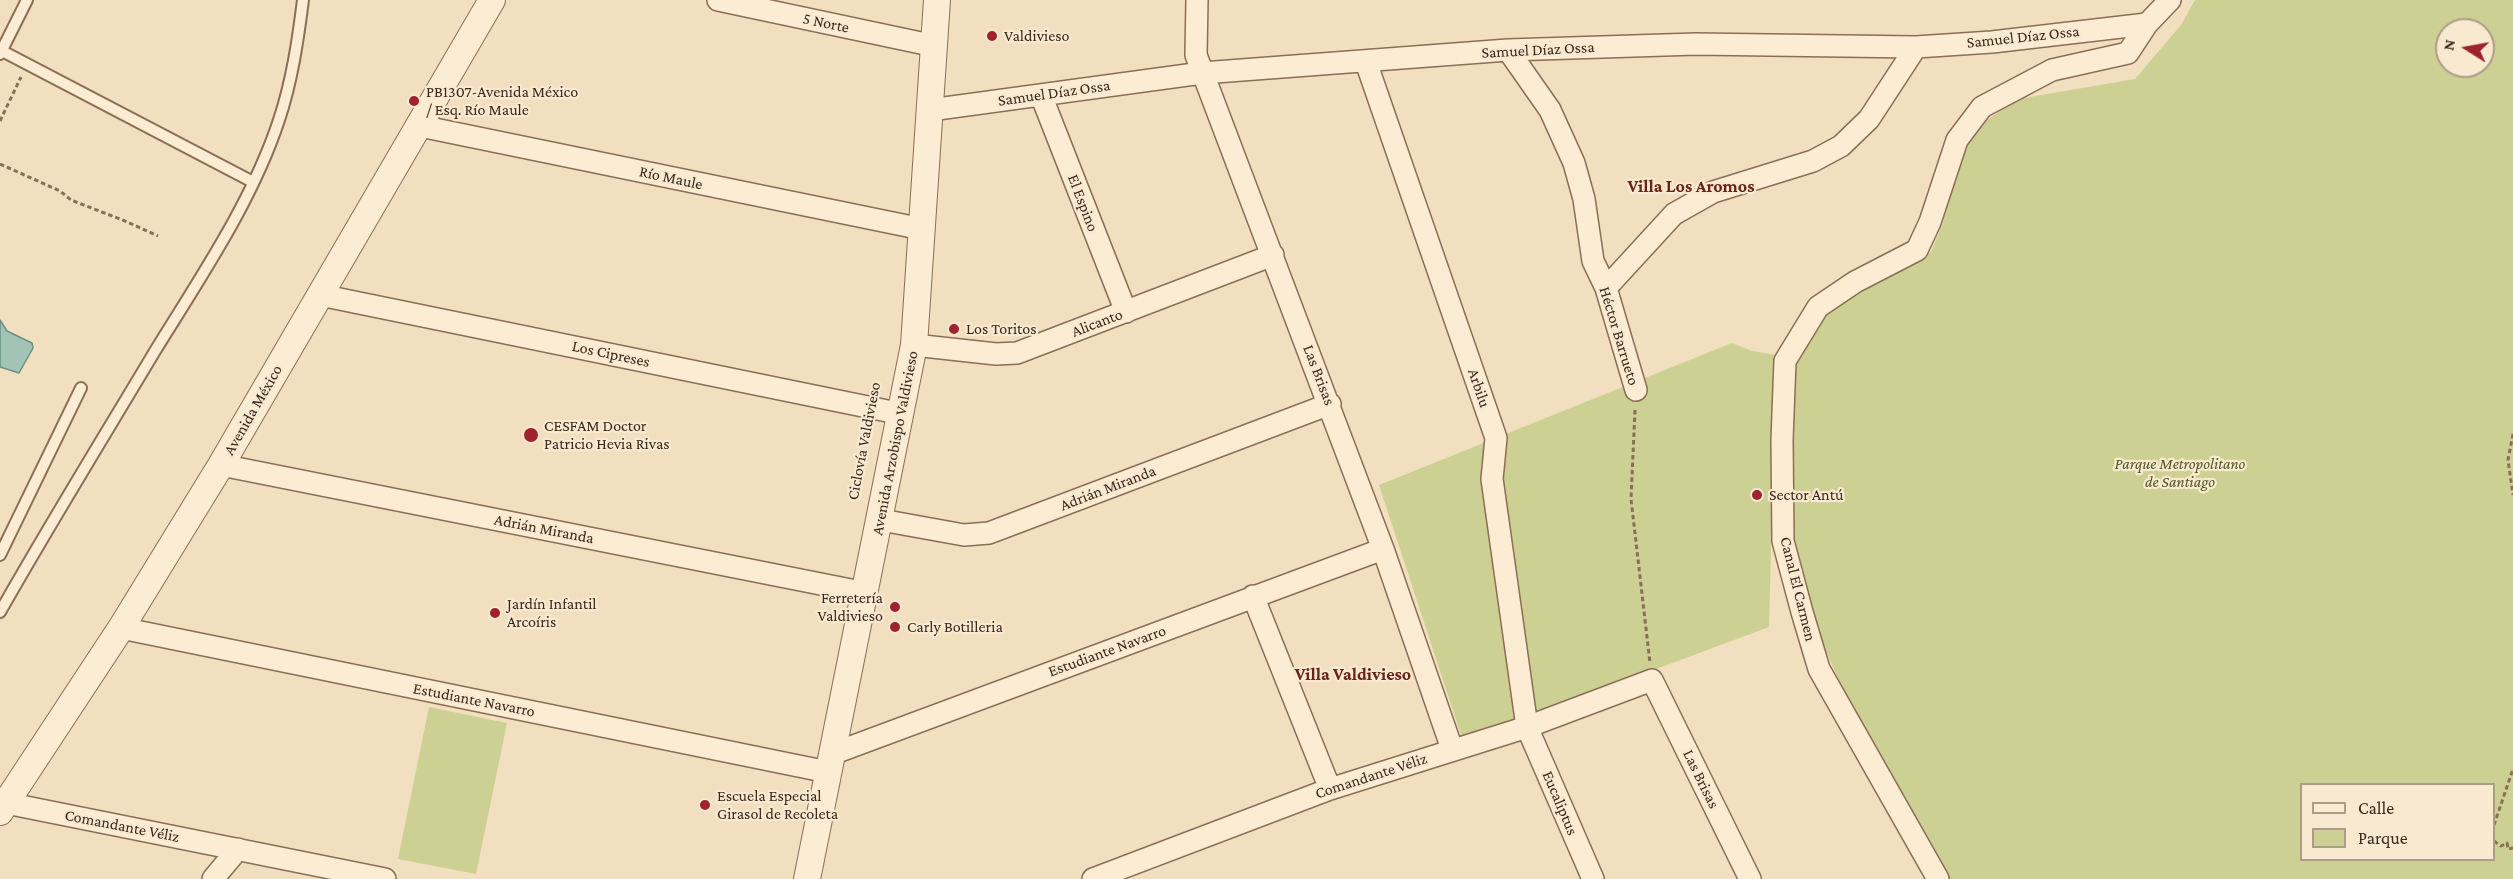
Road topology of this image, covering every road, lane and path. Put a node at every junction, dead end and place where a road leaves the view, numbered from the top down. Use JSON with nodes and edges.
{"nodes":[{"id":1,"x":27,"y":0,"type":"edge"},
{"id":2,"x":303,"y":0,"type":"edge"},
{"id":3,"x":492,"y":0,"type":"edge"},
{"id":4,"x":718,"y":0,"type":"edge"},
{"id":5,"x":937,"y":0,"type":"edge"},
{"id":6,"x":1197,"y":0,"type":"edge"},
{"id":7,"x":2170,"y":0,"type":"edge"},
{"id":8,"x":2147,"y":24,"type":"junction"},
{"id":9,"x":2,"y":46,"type":"edge"},
{"id":10,"x":935,"y":46,"type":"junction"},
{"id":11,"x":1916,"y":47,"type":"junction"},
{"id":12,"x":1508,"y":50,"type":"junction"},
{"id":13,"x":1366,"y":62,"type":"junction"},
{"id":14,"x":27,"y":64,"type":"junction"},
{"id":15,"x":1202,"y":73,"type":"junction"},
{"id":16,"x":1041,"y":95,"type":"junction"},
{"id":17,"x":930,"y":110,"type":"junction"},
{"id":18,"x":0,"y":122,"type":"edge"},
{"id":19,"x":420,"y":126,"type":"junction"},
{"id":20,"x":0,"y":164,"type":"edge"},
{"id":21,"x":253,"y":182,"type":"junction"},
{"id":22,"x":922,"y":229,"type":"junction"},
{"id":23,"x":158,"y":237,"type":"dead end"},
{"id":24,"x":1273,"y":255,"type":"junction"},
{"id":25,"x":1606,"y":288,"type":"junction"},
{"id":26,"x":320,"y":295,"type":"junction"},
{"id":27,"x":1126,"y":312,"type":"junction"},
{"id":28,"x":914,"y":345,"type":"junction"},
{"id":29,"x":81,"y":388,"type":"dead end"},
{"id":30,"x":1636,"y":390,"type":"joint"},
{"id":31,"x":1330,"y":404,"type":"junction"},
{"id":32,"x":902,"y":414,"type":"junction"},
{"id":33,"x":2513,"y":434,"type":"edge"},
{"id":34,"x":221,"y":465,"type":"junction"},
{"id":35,"x":2513,"y":495,"type":"edge"},
{"id":36,"x":881,"y":520,"type":"junction"},
{"id":37,"x":1383,"y":549,"type":"junction"},
{"id":38,"x":0,"y":555,"type":"edge"},
{"id":39,"x":866,"y":593,"type":"junction"},
{"id":40,"x":1253,"y":596,"type":"junction"},
{"id":41,"x":0,"y":612,"type":"edge"},
{"id":42,"x":121,"y":628,"type":"junction"},
{"id":43,"x":1652,"y":680,"type":"junction"},
{"id":44,"x":1527,"y":727,"type":"junction"},
{"id":45,"x":1452,"y":749,"type":"junction"},
{"id":46,"x":830,"y":763,"type":"junction"},
{"id":47,"x":2513,"y":769,"type":"edge"},
{"id":48,"x":1330,"y":789,"type":"junction"},
{"id":49,"x":3,"y":808,"type":"edge"},
{"id":50,"x":2495,"y":819,"type":"edge"},
{"id":51,"x":2495,"y":843,"type":"edge"},
{"id":52,"x":2513,"y":848,"type":"edge"},
{"id":53,"x":237,"y":849,"type":"junction"},
{"id":54,"x":213,"y":879,"type":"edge"},
{"id":55,"x":386,"y":879,"type":"edge"},
{"id":56,"x":807,"y":879,"type":"edge"},
{"id":57,"x":1093,"y":879,"type":"edge"},
{"id":58,"x":1593,"y":879,"type":"edge"},
{"id":59,"x":1750,"y":879,"type":"edge"},
{"id":60,"x":1938,"y":879,"type":"edge"}],
"edges":[{"from":1,"to":9,"type":"lane"},
{"from":2,"to":21,"type":"lane"},
{"from":3,"to":19,"type":"street","name":"Avenida México"},
{"from":4,"to":10,"type":"street","name":"5 Norte"},
{"from":5,"to":10,"type":"street","name":"Avenida Arzobispo Valdivieso"},
{"from":6,"to":15,"type":"street","name":"Las Brisas"},
{"from":7,"to":8,"type":"street","name":"Canal El Carmen"},
{"from":8,"to":11,"type":"street","name":"Samuel Díaz Ossa"},
{"from":8,"to":60,"type":"street","name":"Canal El Carmen"},
{"from":9,"to":14,"type":"lane"},
{"from":10,"to":17,"type":"street","name":"Avenida Arzobispo Valdivieso"},
{"from":11,"to":12,"type":"street","name":"Samuel Díaz Ossa"},
{"from":11,"to":25,"type":"street"},
{"from":12,"to":13,"type":"street","name":"Samuel Díaz Ossa"},
{"from":12,"to":25,"type":"street","name":"Héctor Barrueto"},
{"from":13,"to":15,"type":"street","name":"Samuel Díaz Ossa"},
{"from":13,"to":44,"type":"street","name":"Arbilu"},
{"from":14,"to":18,"type":"path"},
{"from":14,"to":21,"type":"lane"},
{"from":15,"to":16,"type":"street","name":"Samuel Díaz Ossa"},
{"from":15,"to":24,"type":"street","name":"Las Brisas"},
{"from":16,"to":17,"type":"street","name":"Samuel Díaz Ossa"},
{"from":16,"to":27,"type":"street","name":"El Espino"},
{"from":17,"to":22,"type":"street","name":"Avenida Arzobispo Valdivieso"},
{"from":19,"to":22,"type":"street","name":"Río Maule"},
{"from":19,"to":26,"type":"street","name":"Avenida México"},
{"from":20,"to":23,"type":"path"},
{"from":21,"to":41,"type":"lane"},
{"from":22,"to":28,"type":"street","name":"Avenida Arzobispo Valdivieso"},
{"from":24,"to":27,"type":"street","name":"Alicanto"},
{"from":24,"to":31,"type":"street","name":"Las Brisas"},
{"from":25,"to":30,"type":"street","name":"Héctor Barrueto"},
{"from":26,"to":32,"type":"street","name":"Los Cipreses"},
{"from":26,"to":34,"type":"street","name":"Avenida México"},
{"from":27,"to":28,"type":"street","name":"Alicanto"},
{"from":28,"to":32,"type":"street","name":"Avenida Arzobispo Valdivieso"},
{"from":29,"to":38,"type":"lane"},
{"from":30,"to":43,"type":"path","name":"Héctor Barrueto"},
{"from":31,"to":36,"type":"street","name":"Adrián Miranda"},
{"from":31,"to":37,"type":"street","name":"Las Brisas"},
{"from":32,"to":36,"type":"street","name":"Avenida Arzobispo Valdivieso"},
{"from":33,"to":35,"type":"path"},
{"from":34,"to":39,"type":"street","name":"Adrián Miranda"},
{"from":34,"to":42,"type":"street","name":"Avenida México"},
{"from":36,"to":39,"type":"street","name":"Avenida Arzobispo Valdivieso"},
{"from":37,"to":40,"type":"street","name":"Estudiante Navarro"},
{"from":37,"to":45,"type":"street","name":"Las Brisas"},
{"from":39,"to":46,"type":"street","name":"Avenida Arzobispo Valdivieso"},
{"from":40,"to":46,"type":"street","name":"Estudiante Navarro"},
{"from":40,"to":48,"type":"street"},
{"from":42,"to":46,"type":"street","name":"Estudiante Navarro"},
{"from":42,"to":49,"type":"street","name":"Avenida México"},
{"from":43,"to":44,"type":"street","name":"Comandante Véliz"},
{"from":43,"to":59,"type":"street","name":"Las Brisas"},
{"from":44,"to":45,"type":"street","name":"Comandante Véliz"},
{"from":44,"to":58,"type":"street","name":"Eucaliptus"},
{"from":45,"to":48,"type":"street","name":"Comandante Véliz"},
{"from":46,"to":56,"type":"street","name":"Avenida Arzobispo Valdivieso"},
{"from":47,"to":50,"type":"path"},
{"from":48,"to":57,"type":"street","name":"Comandante Véliz"},
{"from":49,"to":53,"type":"street","name":"Comandante Véliz"},
{"from":51,"to":52,"type":"path"},
{"from":53,"to":54,"type":"street"},
{"from":53,"to":55,"type":"street","name":"Comandante Véliz"}]}
